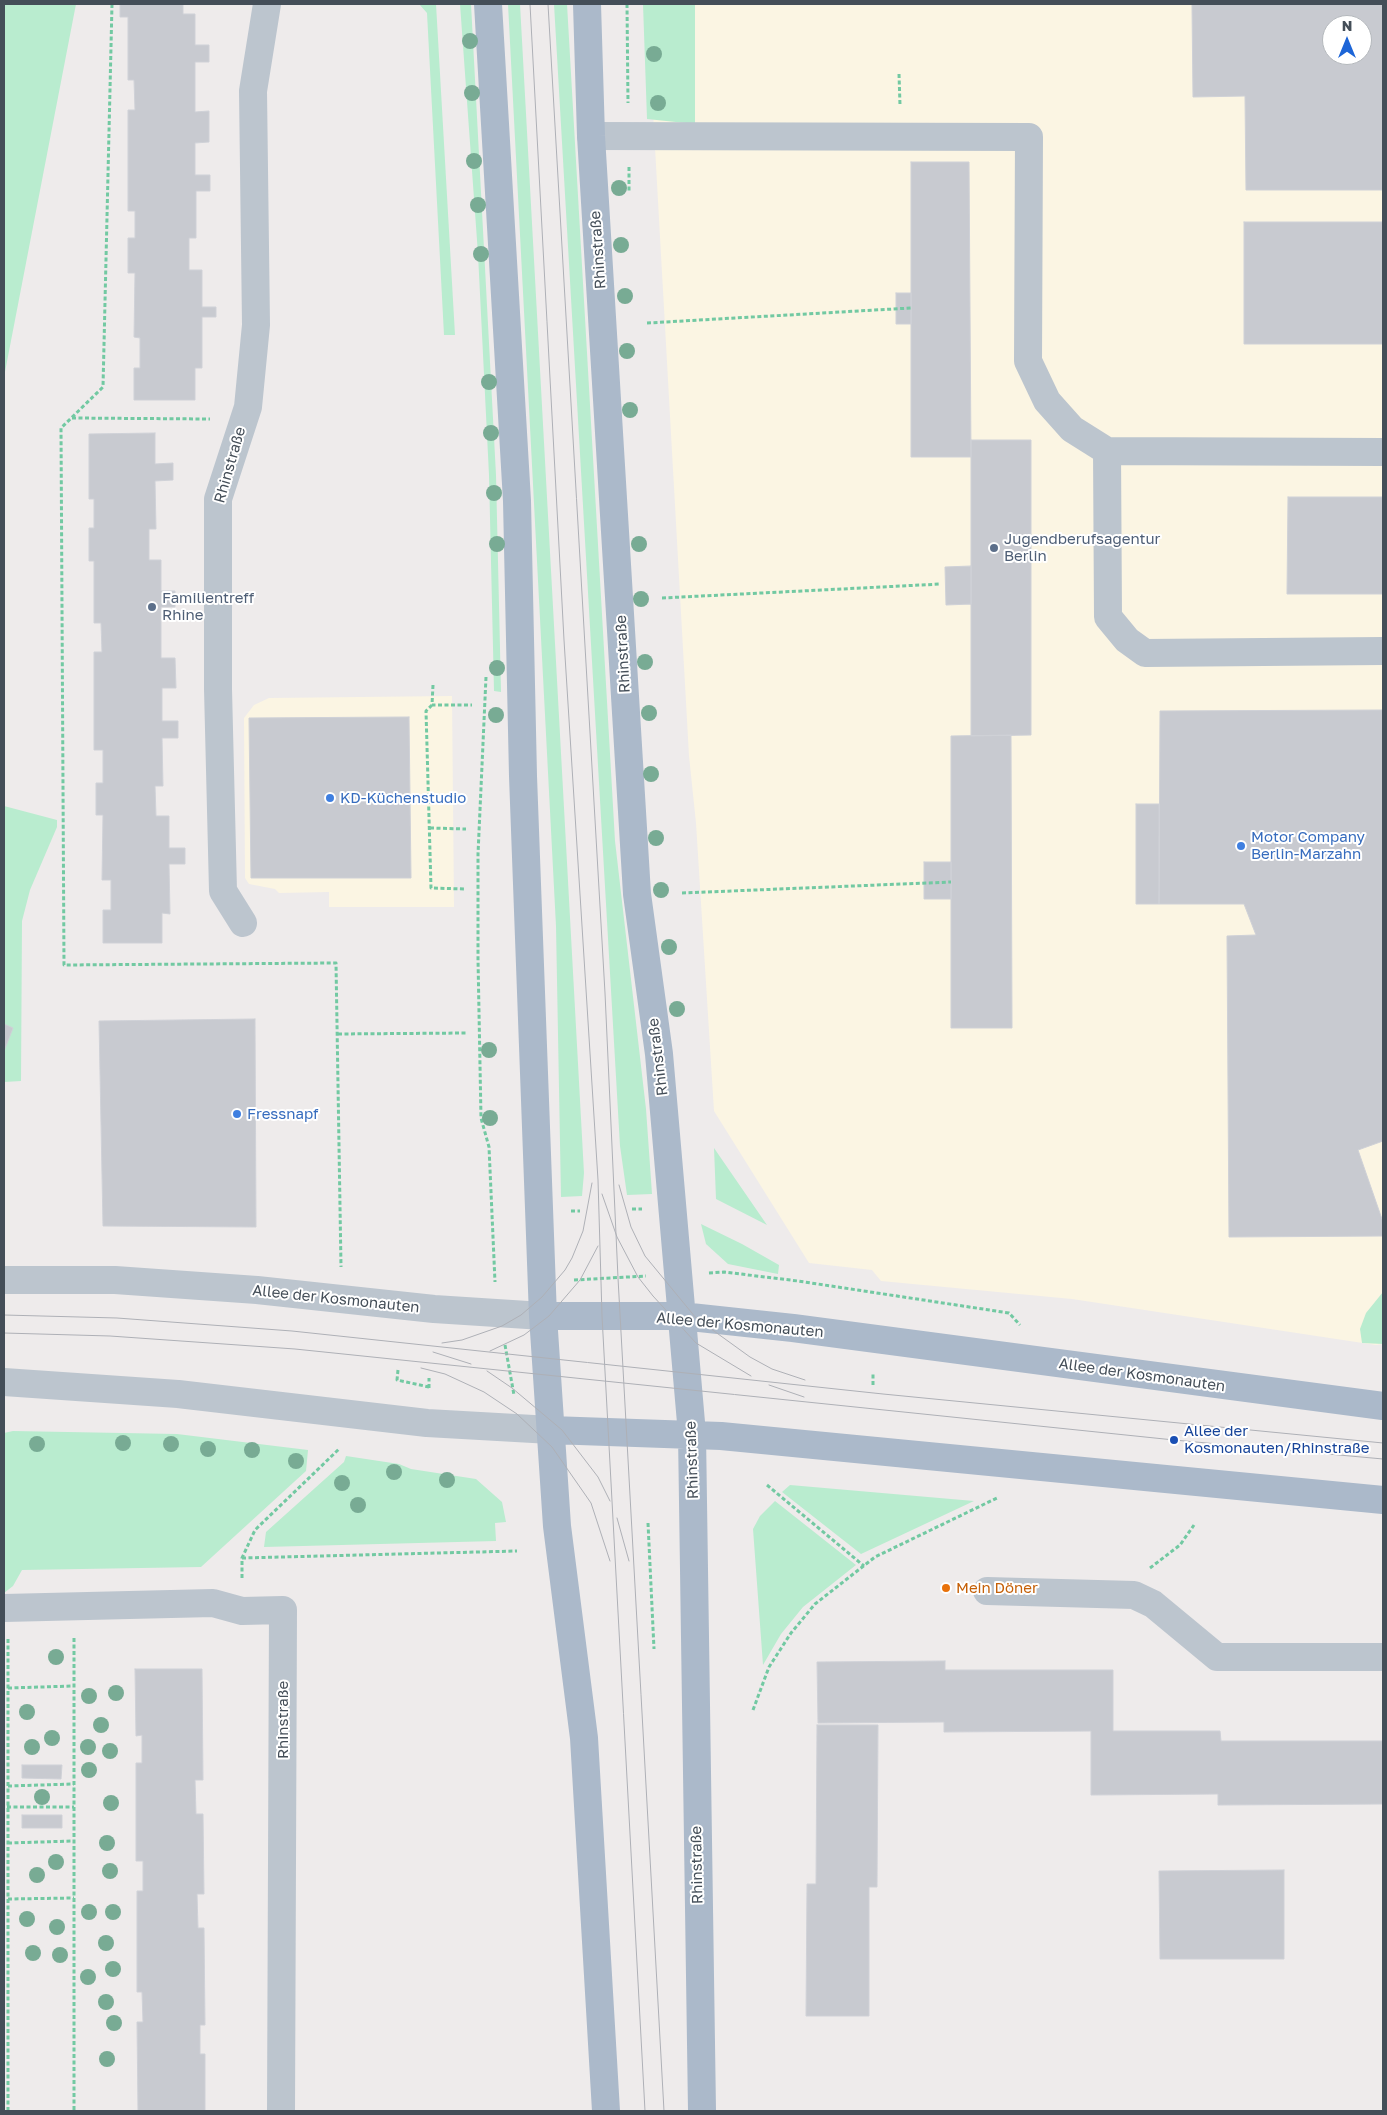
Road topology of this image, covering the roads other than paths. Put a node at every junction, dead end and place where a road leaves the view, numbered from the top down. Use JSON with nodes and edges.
{"nodes":[{"id":1,"x":267,"y":4,"type":"edge"},
{"id":2,"x":488,"y":4,"type":"edge"},
{"id":3,"x":587,"y":4,"type":"edge"},
{"id":4,"x":591,"y":136,"type":"junction"},
{"id":5,"x":1107,"y":452,"type":"junction"},
{"id":6,"x":1383,"y":452,"type":"edge"},
{"id":7,"x":1383,"y":651,"type":"edge"},
{"id":8,"x":243,"y":922,"type":"dead end"},
{"id":9,"x":4,"y":1280,"type":"edge"},
{"id":10,"x":543,"y":1316,"type":"junction"},
{"id":11,"x":681,"y":1316,"type":"junction"},
{"id":12,"x":4,"y":1382,"type":"edge"},
{"id":13,"x":1383,"y":1406,"type":"edge"},
{"id":14,"x":551,"y":1430,"type":"junction"},
{"id":15,"x":692,"y":1434,"type":"junction"},
{"id":16,"x":1383,"y":1500,"type":"edge"},
{"id":17,"x":987,"y":1591,"type":"dead end"},
{"id":18,"x":4,"y":1608,"type":"edge"},
{"id":19,"x":1383,"y":1656,"type":"edge"},
{"id":20,"x":281,"y":2111,"type":"edge"},
{"id":21,"x":606,"y":2111,"type":"edge"},
{"id":22,"x":702,"y":2111,"type":"edge"}],
"edges":[{"from":1,"to":8,"type":"street","name":"Rhinstraße"},
{"from":2,"to":10,"type":"main road"},
{"from":3,"to":4,"type":"main road","name":"Rhinstraße"},
{"from":4,"to":5,"type":"street"},
{"from":4,"to":11,"type":"main road","name":"Rhinstraße"},
{"from":5,"to":6,"type":"street"},
{"from":5,"to":7,"type":"street"},
{"from":9,"to":10,"type":"street","name":"Allee der Kosmonauten"},
{"from":10,"to":11,"type":"main road","name":"Allee der Kosmonauten"},
{"from":10,"to":14,"type":"main road"},
{"from":11,"to":13,"type":"main road","name":"Allee der Kosmonauten"},
{"from":11,"to":15,"type":"main road","name":"Rhinstraße"},
{"from":12,"to":14,"type":"street"},
{"from":14,"to":15,"type":"main road"},
{"from":14,"to":21,"type":"main road"},
{"from":15,"to":16,"type":"main road"},
{"from":15,"to":22,"type":"main road","name":"Rhinstraße"},
{"from":17,"to":19,"type":"street"},
{"from":18,"to":20,"type":"street","name":"Rhinstraße"}]}
